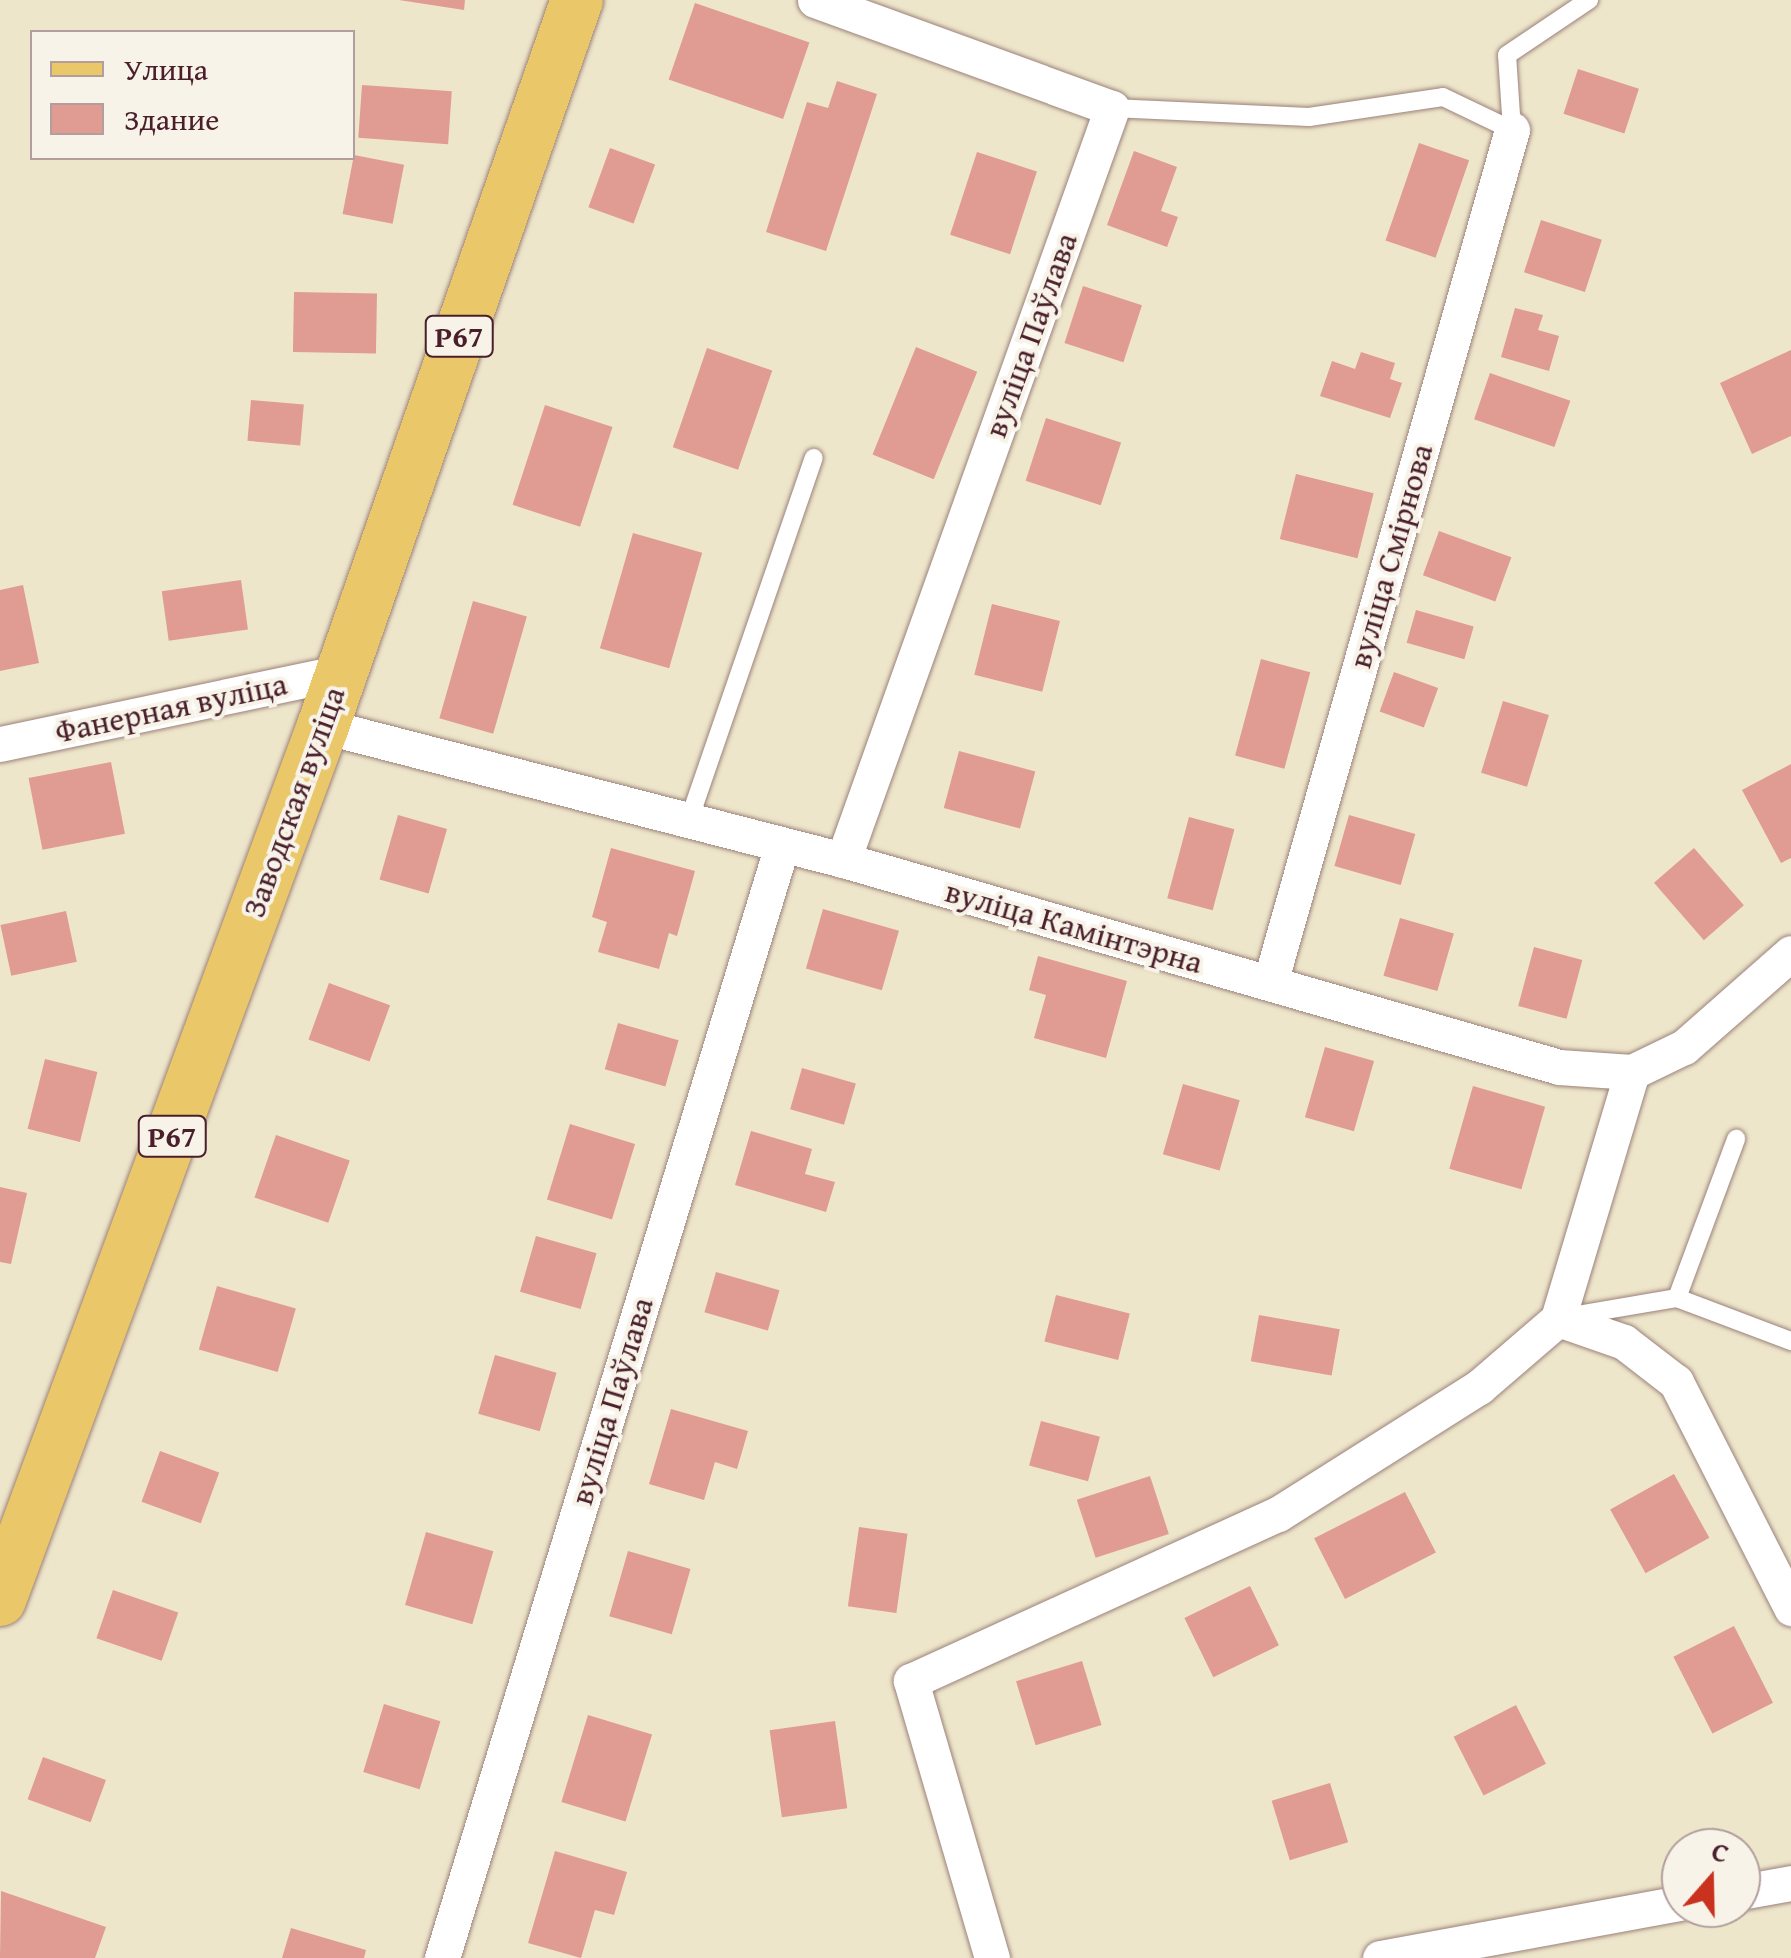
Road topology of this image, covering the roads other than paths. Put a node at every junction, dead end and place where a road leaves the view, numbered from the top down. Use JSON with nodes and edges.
{"nodes":[{"id":1,"x":577,"y":0,"type":"edge"},
{"id":2,"x":815,"y":0,"type":"edge"},
{"id":3,"x":1590,"y":0,"type":"edge"},
{"id":4,"x":1112,"y":108,"type":"junction"},
{"id":5,"x":1512,"y":130,"type":"junction"},
{"id":6,"x":814,"y":458,"type":"dead end"},
{"id":7,"x":342,"y":672,"type":"junction"},
{"id":8,"x":324,"y":726,"type":"junction"},
{"id":9,"x":0,"y":744,"type":"edge"},
{"id":10,"x":688,"y":820,"type":"junction"},
{"id":11,"x":782,"y":845,"type":"junction"},
{"id":12,"x":842,"y":860,"type":"junction"},
{"id":13,"x":1791,"y":953,"type":"edge"},
{"id":14,"x":1270,"y":983,"type":"junction"},
{"id":15,"x":1632,"y":1072,"type":"junction"},
{"id":16,"x":1736,"y":1139,"type":"dead end"},
{"id":17,"x":1676,"y":1298,"type":"junction"},
{"id":18,"x":1558,"y":1319,"type":"junction"},
{"id":19,"x":1791,"y":1341,"type":"edge"},
{"id":20,"x":0,"y":1600,"type":"edge"},
{"id":21,"x":1791,"y":1608,"type":"edge"},
{"id":22,"x":1791,"y":1883,"type":"edge"},
{"id":23,"x":1761,"y":1888,"type":"edge"},
{"id":24,"x":1661,"y":1907,"type":"edge"},
{"id":25,"x":1448,"y":1952,"type":"edge"},
{"id":26,"x":442,"y":1958,"type":"edge"},
{"id":27,"x":992,"y":1958,"type":"edge"},
{"id":28,"x":1380,"y":1958,"type":"edge"}],
"edges":[{"from":1,"to":7,"type":"main road","name":"Заводская вуліца","number":"Р67"},
{"from":2,"to":4,"type":"street"},
{"from":3,"to":5,"type":"lane"},
{"from":4,"to":5,"type":"lane"},
{"from":4,"to":12,"type":"street","name":"вуліца Паўлава"},
{"from":5,"to":14,"type":"street","name":"вуліца Смірнова"},
{"from":6,"to":10,"type":"lane"},
{"from":7,"to":8,"type":"main road","name":"Заводская вуліца","number":"Р67"},
{"from":7,"to":9,"type":"street","name":"Фанерная вуліца"},
{"from":8,"to":10,"type":"street","name":"вуліца Камінтэрна"},
{"from":8,"to":20,"type":"main road","name":"Заводская вуліца","number":"Р67"},
{"from":10,"to":11,"type":"street","name":"вуліца Камінтэрна"},
{"from":11,"to":12,"type":"street","name":"вуліца Камінтэрна"},
{"from":11,"to":26,"type":"street","name":"вуліца Паўлава"},
{"from":12,"to":14,"type":"street","name":"вуліца Камінтэрна"},
{"from":13,"to":15,"type":"street"},
{"from":14,"to":15,"type":"street","name":"вуліца Камінтэрна"},
{"from":15,"to":18,"type":"street"},
{"from":16,"to":17,"type":"lane"},
{"from":17,"to":18,"type":"lane"},
{"from":17,"to":19,"type":"lane"},
{"from":18,"to":21,"type":"street"},
{"from":18,"to":27,"type":"street"},
{"from":22,"to":23,"type":"street"},
{"from":24,"to":25,"type":"street"},
{"from":25,"to":28,"type":"street"}]}
